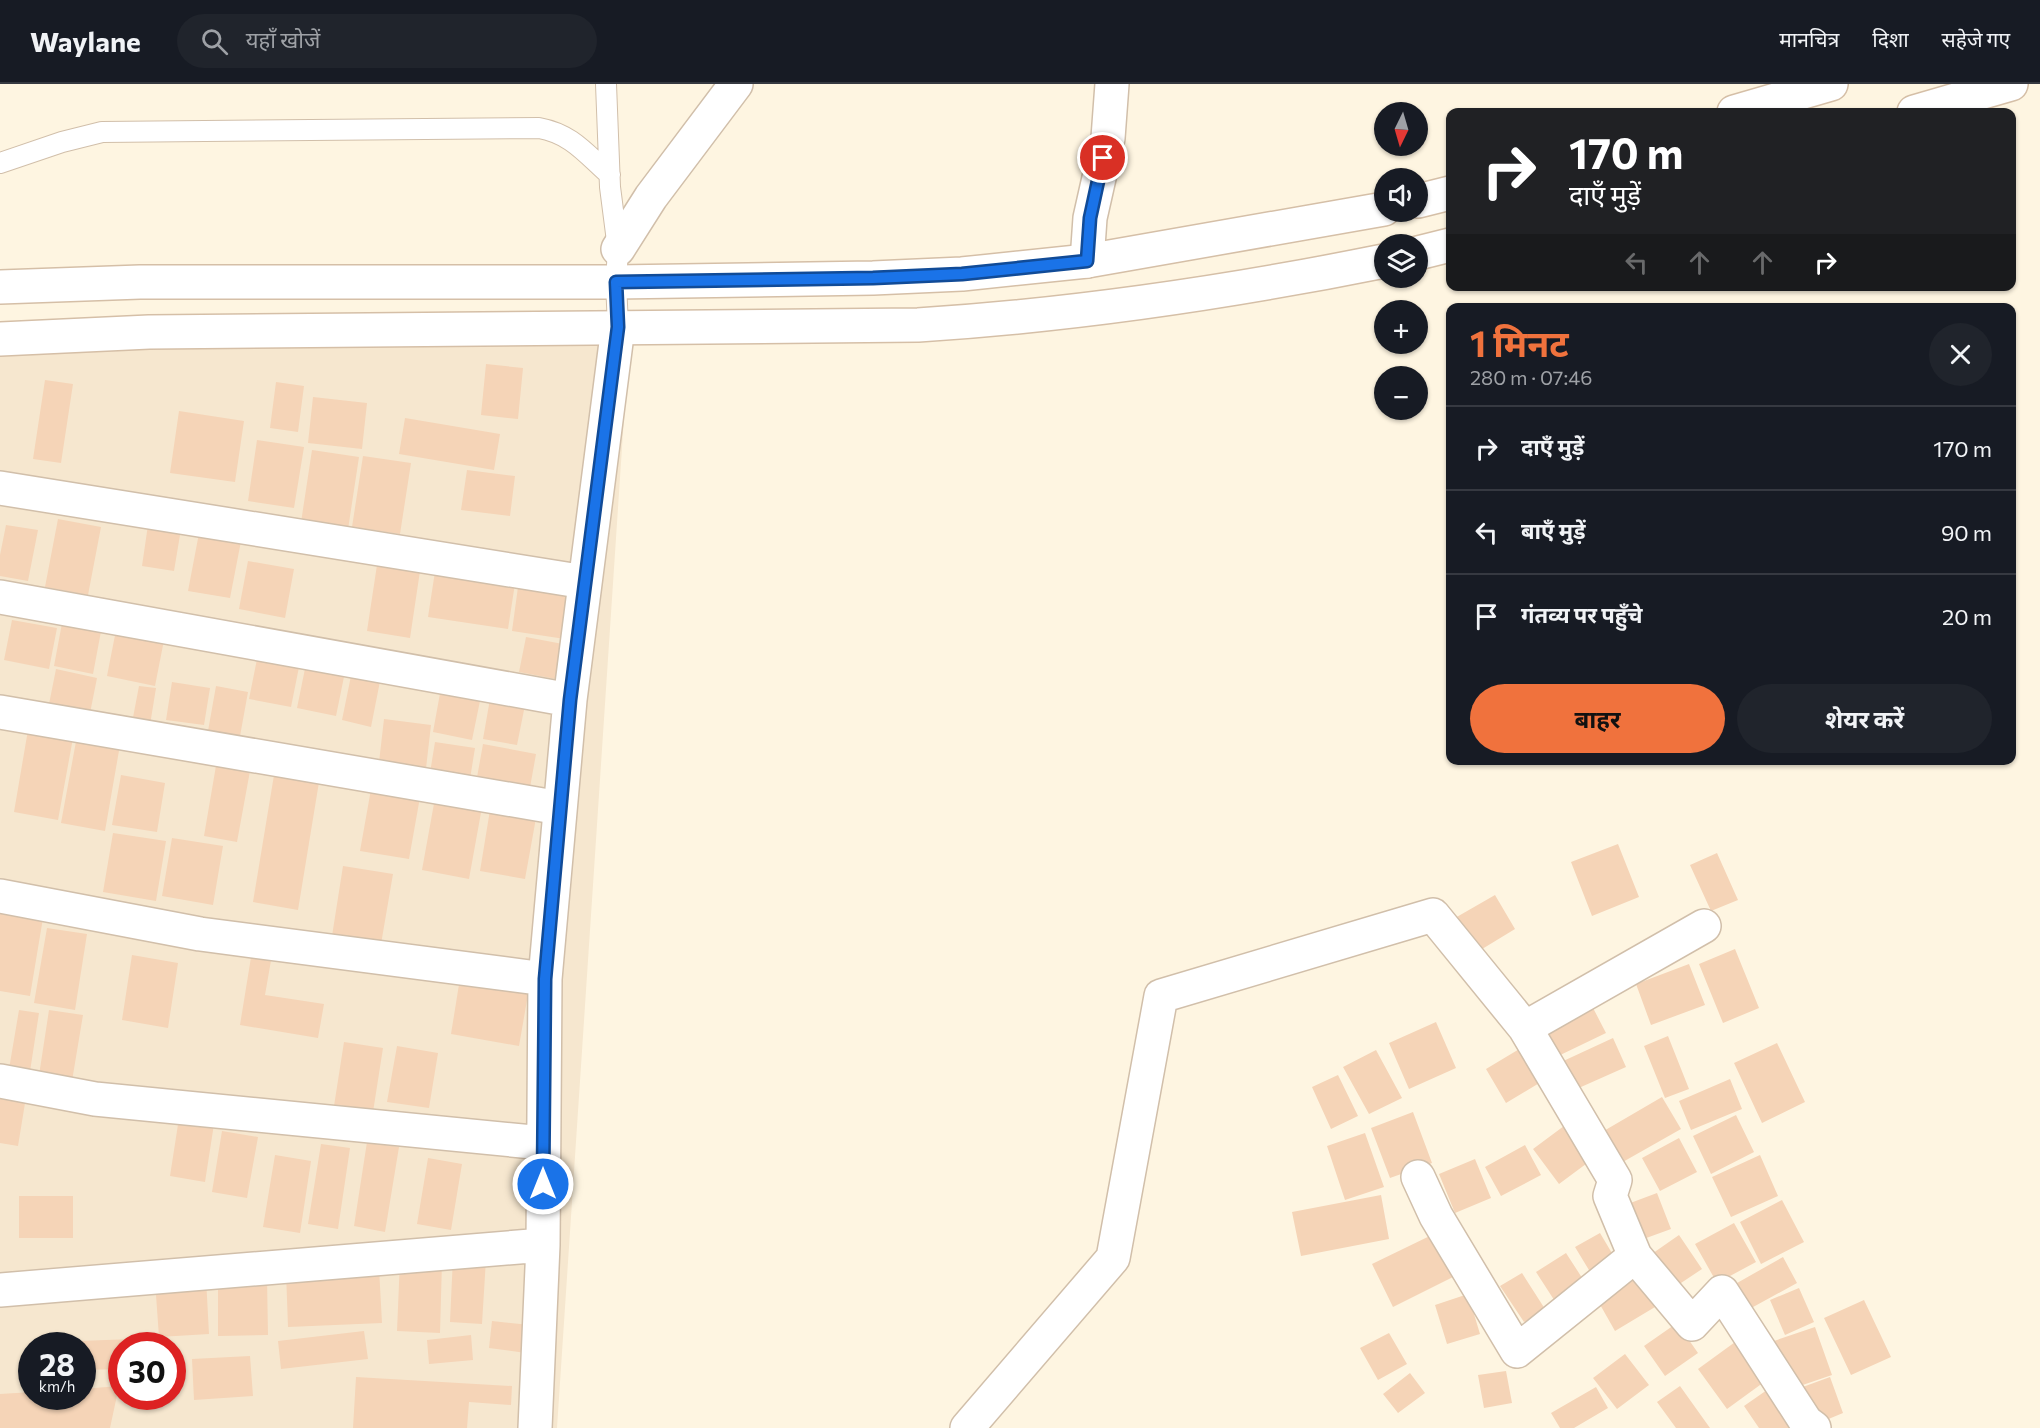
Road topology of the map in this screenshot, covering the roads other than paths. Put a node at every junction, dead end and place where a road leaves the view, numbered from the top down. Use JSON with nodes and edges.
{"nodes":[{"id":1,"x":606,"y":84,"type":"edge"},
{"id":2,"x":736,"y":84,"type":"edge"},
{"id":3,"x":1112,"y":84,"type":"edge"},
{"id":4,"x":1832,"y":84,"type":"edge"},
{"id":5,"x":2011,"y":84,"type":"edge"},
{"id":6,"x":1748,"y":108,"type":"edge"},
{"id":7,"x":1928,"y":108,"type":"edge"},
{"id":8,"x":0,"y":163,"type":"edge"},
{"id":9,"x":610,"y":175,"type":"junction"},
{"id":10,"x":1446,"y":194,"type":"edge"},
{"id":11,"x":1428,"y":198,"type":"edge"},
{"id":12,"x":1374,"y":211,"type":"edge"},
{"id":13,"x":1446,"y":246,"type":"edge"},
{"id":14,"x":618,"y":249,"type":"junction"},
{"id":15,"x":1428,"y":250,"type":"edge"},
{"id":16,"x":1087,"y":261,"type":"junction"},
{"id":17,"x":1374,"y":263,"type":"edge"},
{"id":18,"x":616,"y":282,"type":"junction"},
{"id":19,"x":0,"y":286,"type":"edge"},
{"id":20,"x":618,"y":327,"type":"junction"},
{"id":21,"x":0,"y":339,"type":"edge"},
{"id":22,"x":0,"y":488,"type":"edge"},
{"id":23,"x":585,"y":582,"type":"junction"},
{"id":24,"x":0,"y":597,"type":"edge"},
{"id":25,"x":570,"y":700,"type":"junction"},
{"id":26,"x":0,"y":712,"type":"edge"},
{"id":27,"x":560,"y":808,"type":"junction"},
{"id":28,"x":0,"y":896,"type":"edge"},
{"id":29,"x":1704,"y":926,"type":"dead end"},
{"id":30,"x":545,"y":979,"type":"junction"},
{"id":31,"x":1525,"y":1028,"type":"junction"},
{"id":32,"x":0,"y":1081,"type":"edge"},
{"id":33,"x":543,"y":1143,"type":"junction"},
{"id":34,"x":1418,"y":1177,"type":"dead end"},
{"id":35,"x":543,"y":1245,"type":"junction"},
{"id":36,"x":1635,"y":1256,"type":"junction"},
{"id":37,"x":0,"y":1290,"type":"edge"},
{"id":38,"x":535,"y":1428,"type":"edge"},
{"id":39,"x":967,"y":1428,"type":"edge"},
{"id":40,"x":1814,"y":1428,"type":"edge"}],
"edges":[{"from":1,"to":9,"type":"lane"},
{"from":2,"to":14,"type":"street"},
{"from":3,"to":16,"type":"street"},
{"from":4,"to":6,"type":"street"},
{"from":5,"to":7,"type":"street"},
{"from":8,"to":9,"type":"lane"},
{"from":9,"to":14,"type":"lane"},
{"from":10,"to":11,"type":"street"},
{"from":12,"to":16,"type":"street"},
{"from":13,"to":15,"type":"street"},
{"from":14,"to":18,"type":"lane"},
{"from":16,"to":18,"type":"street"},
{"from":17,"to":20,"type":"street"},
{"from":18,"to":19,"type":"street"},
{"from":18,"to":20,"type":"lane"},
{"from":20,"to":21,"type":"street"},
{"from":20,"to":23,"type":"street"},
{"from":22,"to":23,"type":"street"},
{"from":23,"to":25,"type":"street"},
{"from":24,"to":25,"type":"street"},
{"from":25,"to":27,"type":"street"},
{"from":26,"to":27,"type":"street"},
{"from":27,"to":30,"type":"street"},
{"from":28,"to":30,"type":"street"},
{"from":29,"to":31,"type":"street"},
{"from":30,"to":33,"type":"street"},
{"from":31,"to":36,"type":"street"},
{"from":31,"to":39,"type":"street"},
{"from":32,"to":33,"type":"street"},
{"from":33,"to":35,"type":"street"},
{"from":34,"to":36,"type":"street"},
{"from":35,"to":37,"type":"street"},
{"from":35,"to":38,"type":"street"},
{"from":36,"to":40,"type":"street"}]}
